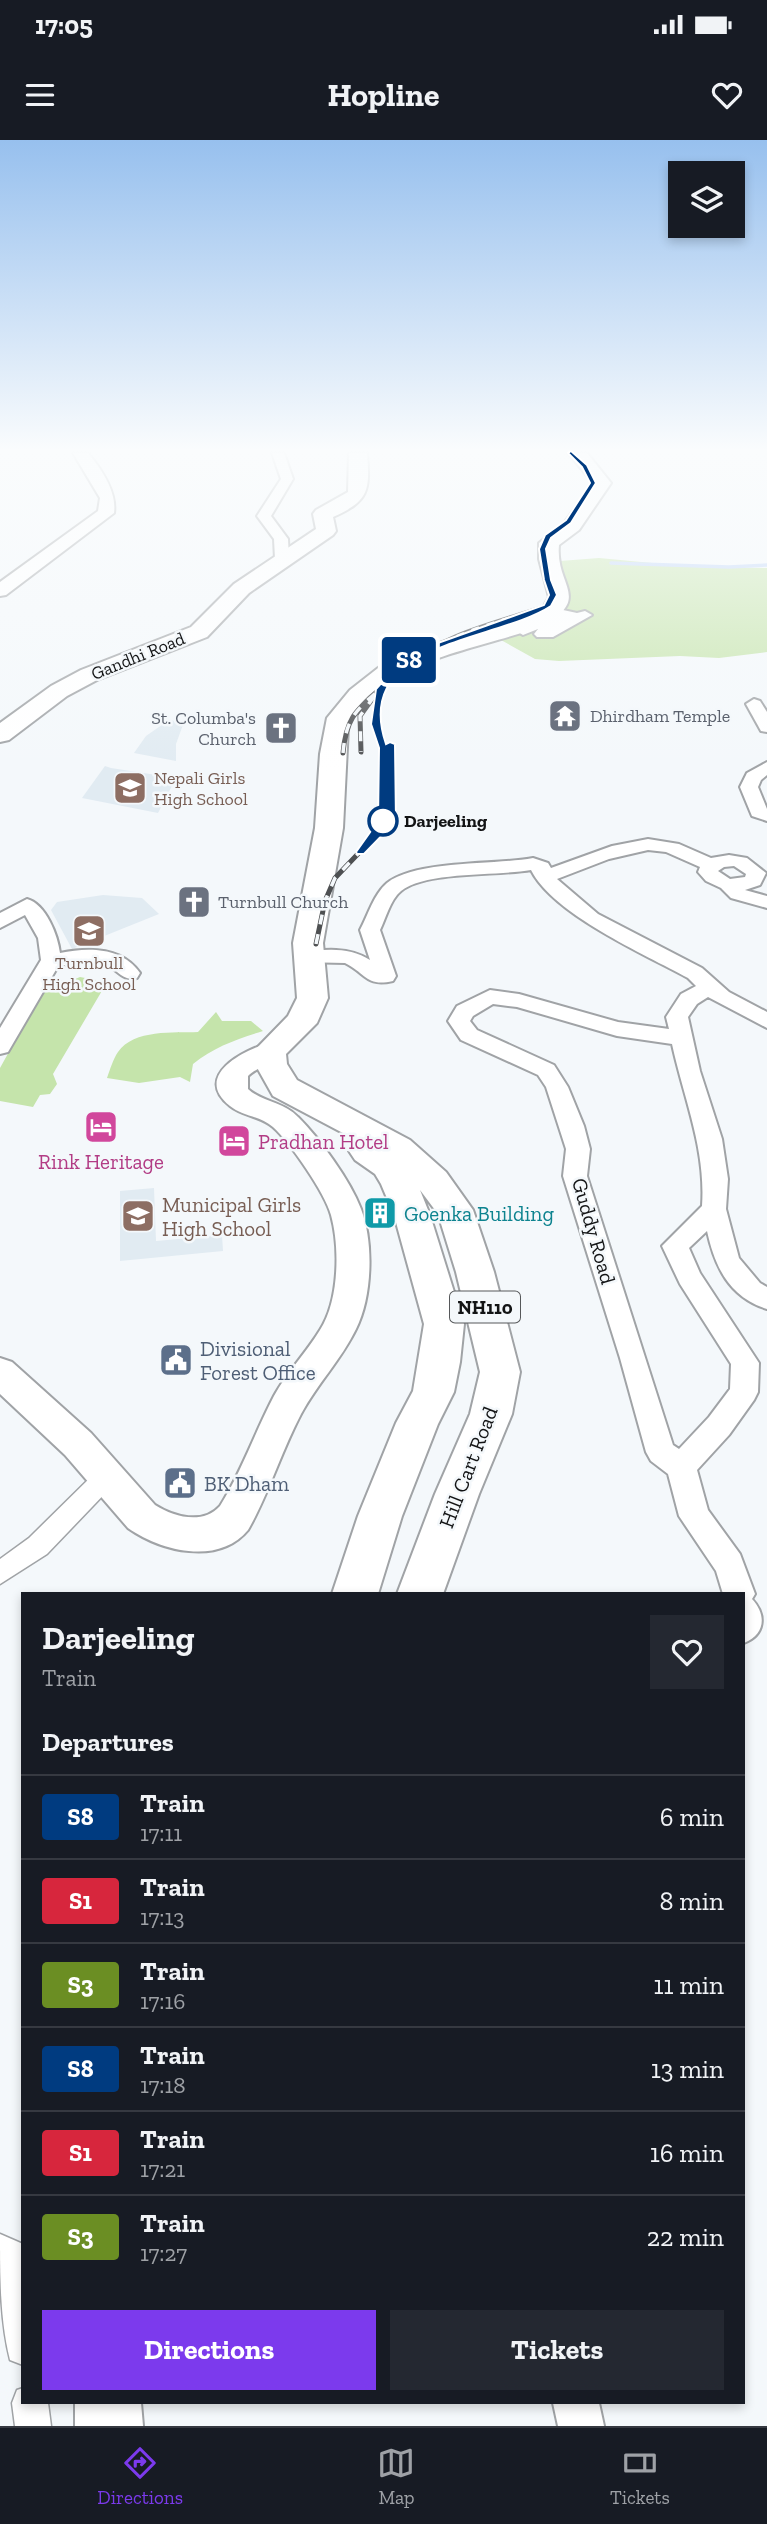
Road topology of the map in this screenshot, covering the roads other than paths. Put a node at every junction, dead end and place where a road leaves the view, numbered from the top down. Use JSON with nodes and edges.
{"nodes":[{"id":1,"x":43,"y":560,"type":"edge"},
{"id":2,"x":281,"y":560,"type":"edge"},
{"id":3,"x":548,"y":560,"type":"edge"},
{"id":4,"x":0,"y":591,"type":"edge"},
{"id":5,"x":585,"y":615,"type":"dead end"},
{"id":6,"x":481,"y":640,"type":"junction"},
{"id":7,"x":754,"y":704,"type":"dead end"},
{"id":8,"x":767,"y":727,"type":"edge"},
{"id":9,"x":0,"y":735,"type":"edge"},
{"id":10,"x":767,"y":767,"type":"edge"},
{"id":11,"x":767,"y":816,"type":"edge"},
{"id":12,"x":710,"y":864,"type":"junction"},
{"id":13,"x":544,"y":877,"type":"junction"},
{"id":14,"x":728,"y":885,"type":"junction"},
{"id":15,"x":767,"y":902,"type":"edge"},
{"id":16,"x":0,"y":922,"type":"edge"},
{"id":17,"x":307,"y":958,"type":"junction"},
{"id":18,"x":50,"y":962,"type":"junction"},
{"id":19,"x":130,"y":973,"type":"dead end"},
{"id":20,"x":716,"y":992,"type":"junction"},
{"id":21,"x":767,"y":1021,"type":"edge"},
{"id":22,"x":681,"y":1038,"type":"junction"},
{"id":23,"x":0,"y":1047,"type":"edge"},
{"id":24,"x":269,"y":1052,"type":"junction"},
{"id":25,"x":294,"y":1095,"type":"junction"},
{"id":26,"x":714,"y":1209,"type":"junction"},
{"id":27,"x":767,"y":1299,"type":"edge"},
{"id":28,"x":0,"y":1372,"type":"edge"},
{"id":29,"x":681,"y":1467,"type":"junction"},
{"id":30,"x":106,"y":1476,"type":"junction"},
{"id":31,"x":0,"y":1573,"type":"edge"},
{"id":32,"x":356,"y":1592,"type":"edge"},
{"id":33,"x":421,"y":1592,"type":"edge"},
{"id":34,"x":738,"y":1592,"type":"edge"},
{"id":35,"x":0,"y":2251,"type":"edge"},
{"id":36,"x":21,"y":2333,"type":"edge"},
{"id":37,"x":30,"y":2404,"type":"edge"},
{"id":38,"x":108,"y":2404,"type":"edge"},
{"id":39,"x":576,"y":2404,"type":"edge"},
{"id":40,"x":33,"y":2426,"type":"edge"},
{"id":41,"x":109,"y":2426,"type":"edge"},
{"id":42,"x":581,"y":2426,"type":"edge"}],
"edges":[{"from":1,"to":4,"type":"street"},
{"from":2,"to":9,"type":"main road","name":"Gandhi Road"},
{"from":3,"to":6,"type":"main road"},
{"from":5,"to":6,"type":"street"},
{"from":6,"to":17,"type":"main road"},
{"from":7,"to":8,"type":"street"},
{"from":10,"to":11,"type":"street"},
{"from":12,"to":13,"type":"street"},
{"from":12,"to":14,"type":"street"},
{"from":12,"to":14,"type":"street"},
{"from":13,"to":17,"type":"street"},
{"from":13,"to":20,"type":"street"},
{"from":14,"to":15,"type":"street"},
{"from":16,"to":18,"type":"street"},
{"from":17,"to":24,"type":"main road"},
{"from":18,"to":19,"type":"street"},
{"from":18,"to":23,"type":"street"},
{"from":20,"to":21,"type":"street"},
{"from":20,"to":22,"type":"street"},
{"from":22,"to":26,"type":"street"},
{"from":22,"to":29,"type":"street","name":"Guddy Road"},
{"from":24,"to":25,"type":"main road","name":"Hill Cart Road","number":"NH110"},
{"from":24,"to":30,"type":"street"},
{"from":25,"to":32,"type":"main road"},
{"from":25,"to":33,"type":"main road","name":"Hill Cart Road","number":"NH110"},
{"from":26,"to":27,"type":"street"},
{"from":26,"to":29,"type":"street"},
{"from":28,"to":30,"type":"street"},
{"from":29,"to":34,"type":"street"},
{"from":30,"to":31,"type":"street"},
{"from":35,"to":36,"type":"street"},
{"from":37,"to":40,"type":"street"},
{"from":38,"to":41,"type":"main road"},
{"from":39,"to":42,"type":"street"}]}
